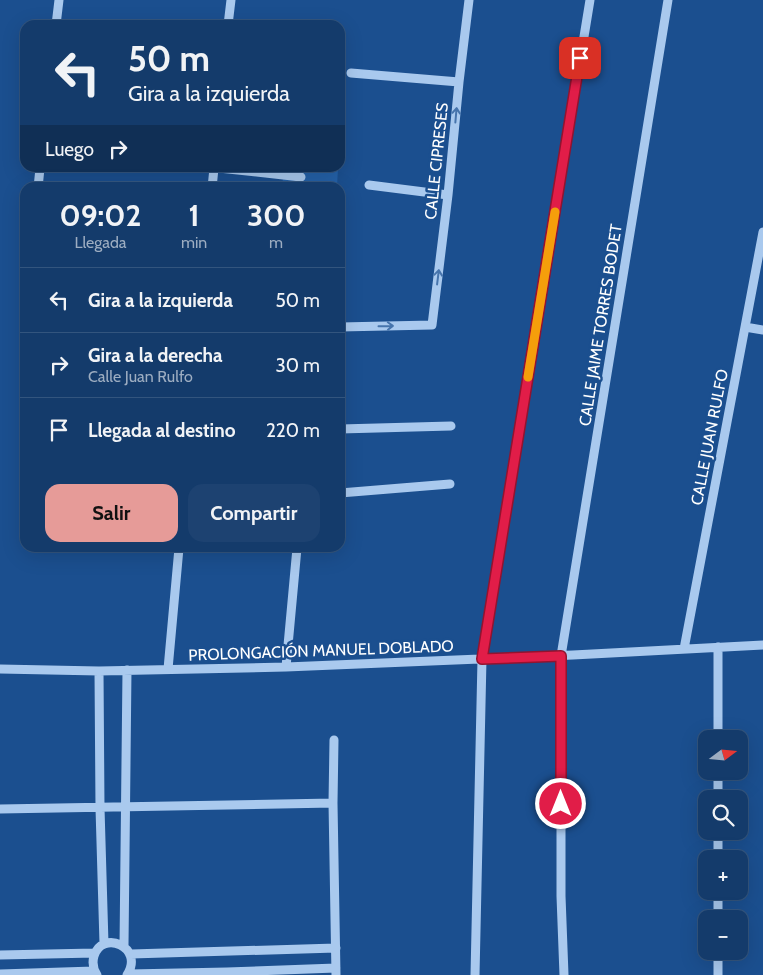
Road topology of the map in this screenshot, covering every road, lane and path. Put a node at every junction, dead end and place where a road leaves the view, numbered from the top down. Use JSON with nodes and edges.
{"nodes":[{"id":1,"x":59,"y":0,"type":"edge"},
{"id":2,"x":231,"y":0,"type":"edge"},
{"id":3,"x":469,"y":0,"type":"edge"},
{"id":4,"x":590,"y":0,"type":"edge"},
{"id":5,"x":668,"y":0,"type":"edge"},
{"id":6,"x":57,"y":20,"type":"edge"},
{"id":7,"x":229,"y":20,"type":"edge"},
{"id":8,"x":351,"y":73,"type":"dead end"},
{"id":9,"x":459,"y":82,"type":"junction"},
{"id":10,"x":252,"y":172,"type":"edge"},
{"id":11,"x":301,"y":178,"type":"dead end"},
{"id":12,"x":369,"y":185,"type":"dead end"},
{"id":13,"x":448,"y":195,"type":"junction"},
{"id":14,"x":763,"y":232,"type":"edge"},
{"id":15,"x":345,"y":326,"type":"edge"},
{"id":16,"x":745,"y":327,"type":"junction"},
{"id":17,"x":763,"y":330,"type":"edge"},
{"id":18,"x":451,"y":426,"type":"dead end"},
{"id":19,"x":345,"y":429,"type":"edge"},
{"id":20,"x":450,"y":484,"type":"dead end"},
{"id":21,"x":345,"y":493,"type":"edge"},
{"id":22,"x":180,"y":552,"type":"edge"},
{"id":23,"x":296,"y":552,"type":"edge"},
{"id":24,"x":763,"y":645,"type":"edge"},
{"id":25,"x":718,"y":646,"type":"junction"},
{"id":26,"x":684,"y":649,"type":"junction"},
{"id":27,"x":561,"y":656,"type":"junction"},
{"id":28,"x":482,"y":659,"type":"junction"},
{"id":29,"x":286,"y":667,"type":"junction"},
{"id":30,"x":168,"y":669,"type":"junction"},
{"id":31,"x":0,"y":670,"type":"edge"},
{"id":32,"x":128,"y":670,"type":"junction"},
{"id":33,"x":99,"y":671,"type":"junction"},
{"id":34,"x":718,"y":730,"type":"edge"},
{"id":35,"x":334,"y":740,"type":"dead end"},
{"id":36,"x":332,"y":803,"type":"junction"},
{"id":37,"x":126,"y":807,"type":"junction"},
{"id":38,"x":100,"y":808,"type":"junction"},
{"id":39,"x":0,"y":809,"type":"edge"},
{"id":40,"x":104,"y":944,"type":"junction"},
{"id":41,"x":124,"y":946,"type":"junction"},
{"id":42,"x":336,"y":948,"type":"junction"},
{"id":43,"x":95,"y":953,"type":"junction"},
{"id":44,"x":131,"y":954,"type":"junction"},
{"id":45,"x":0,"y":955,"type":"edge"},
{"id":46,"x":718,"y":960,"type":"edge"},
{"id":47,"x":336,"y":972,"type":"edge"},
{"id":48,"x":96,"y":973,"type":"edge"},
{"id":49,"x":0,"y":974,"type":"edge"},
{"id":50,"x":128,"y":974,"type":"edge"},
{"id":51,"x":227,"y":974,"type":"edge"},
{"id":52,"x":475,"y":975,"type":"edge"},
{"id":53,"x":564,"y":975,"type":"edge"},
{"id":54,"x":718,"y":975,"type":"edge"}],
"edges":[{"from":1,"to":6,"type":"street"},
{"from":2,"to":7,"type":"street"},
{"from":3,"to":9,"type":"street","name":"CALLE CIPRESES"},
{"from":4,"to":28,"type":"street"},
{"from":5,"to":27,"type":"street","name":"CALLE JAIME TORRES BODET"},
{"from":8,"to":9,"type":"street"},
{"from":13,"to":9,"type":"street","name":"CALLE CIPRESES","one_way":true},
{"from":10,"to":11,"type":"street"},
{"from":12,"to":13,"type":"street"},
{"from":15,"to":13,"type":"street","name":"CALLE CIPRESES","one_way":true},
{"from":14,"to":16,"type":"street","name":"CALLE JUAN RULFO"},
{"from":16,"to":17,"type":"street"},
{"from":16,"to":26,"type":"street","name":"CALLE JUAN RULFO"},
{"from":18,"to":19,"type":"street"},
{"from":20,"to":21,"type":"street"},
{"from":22,"to":30,"type":"street"},
{"from":23,"to":29,"type":"street"},
{"from":24,"to":25,"type":"street","name":"PROLONGACIÓN MANUEL DOBLADO"},
{"from":25,"to":26,"type":"street","name":"PROLONGACIÓN MANUEL DOBLADO"},
{"from":25,"to":34,"type":"street"},
{"from":26,"to":27,"type":"street","name":"PROLONGACIÓN MANUEL DOBLADO"},
{"from":27,"to":28,"type":"street","name":"PROLONGACIÓN MANUEL DOBLADO"},
{"from":27,"to":53,"type":"street","name":"CALLE JAIME TORRES BODET"},
{"from":28,"to":29,"type":"street","name":"PROLONGACIÓN MANUEL DOBLADO"},
{"from":28,"to":52,"type":"street"},
{"from":29,"to":30,"type":"street","name":"PROLONGACIÓN MANUEL DOBLADO"},
{"from":30,"to":32,"type":"street","name":"PROLONGACIÓN MANUEL DOBLADO"},
{"from":31,"to":33,"type":"street","name":"PROLONGACIÓN MANUEL DOBLADO"},
{"from":32,"to":33,"type":"street","name":"PROLONGACIÓN MANUEL DOBLADO"},
{"from":32,"to":37,"type":"street"},
{"from":33,"to":38,"type":"street"},
{"from":35,"to":36,"type":"street"},
{"from":36,"to":37,"type":"street"},
{"from":36,"to":42,"type":"street"},
{"from":37,"to":38,"type":"street"},
{"from":37,"to":41,"type":"street"},
{"from":38,"to":39,"type":"street"},
{"from":38,"to":40,"type":"street"},
{"from":40,"to":41,"type":"street"},
{"from":40,"to":43,"type":"street"},
{"from":41,"to":44,"type":"street"},
{"from":42,"to":44,"type":"street"},
{"from":42,"to":47,"type":"street"},
{"from":43,"to":45,"type":"street"},
{"from":43,"to":48,"type":"street"},
{"from":44,"to":50,"type":"street"},
{"from":46,"to":54,"type":"street"},
{"from":47,"to":51,"type":"street"},
{"from":48,"to":49,"type":"street"},
{"from":50,"to":51,"type":"street"}]}
